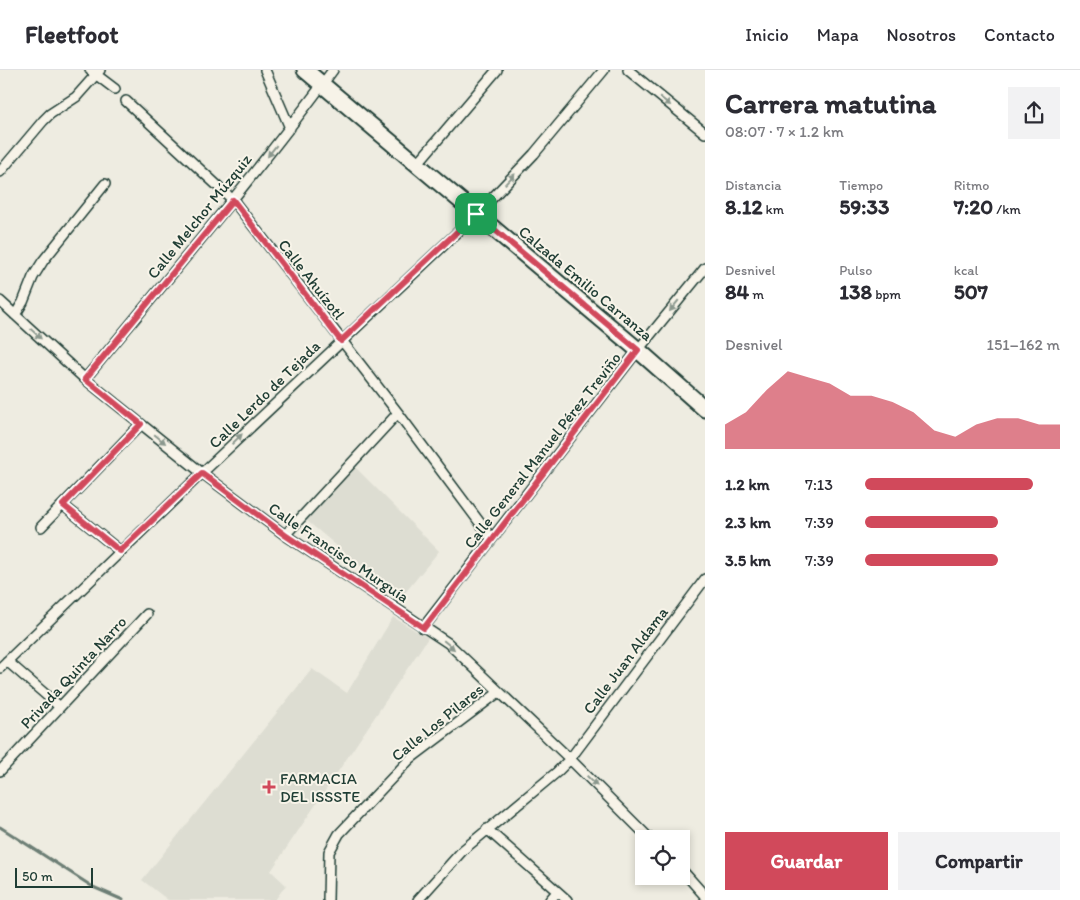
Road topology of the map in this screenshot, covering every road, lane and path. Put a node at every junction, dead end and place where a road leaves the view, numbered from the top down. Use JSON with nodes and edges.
{"nodes":[{"id":1,"x":265,"y":70,"type":"edge"},
{"id":2,"x":305,"y":70,"type":"edge"},
{"id":3,"x":333,"y":70,"type":"edge"},
{"id":4,"x":497,"y":70,"type":"edge"},
{"id":5,"x":604,"y":70,"type":"edge"},
{"id":6,"x":628,"y":70,"type":"edge"},
{"id":7,"x":95,"y":72,"type":"edge"},
{"id":8,"x":322,"y":84,"type":"junction"},
{"id":9,"x":115,"y":89,"type":"dead end"},
{"id":10,"x":126,"y":101,"type":"dead end"},
{"id":11,"x":290,"y":128,"type":"junction"},
{"id":12,"x":705,"y":133,"type":"edge"},
{"id":13,"x":418,"y":164,"type":"junction"},
{"id":14,"x":0,"y":172,"type":"edge"},
{"id":15,"x":104,"y":184,"type":"dead end"},
{"id":16,"x":233,"y":200,"type":"junction"},
{"id":17,"x":476,"y":214,"type":"junction"},
{"id":18,"x":705,"y":268,"type":"edge"},
{"id":19,"x":0,"y":302,"type":"edge"},
{"id":20,"x":15,"y":315,"type":"junction"},
{"id":21,"x":341,"y":341,"type":"junction"},
{"id":22,"x":638,"y":350,"type":"junction"},
{"id":23,"x":85,"y":379,"type":"junction"},
{"id":24,"x":705,"y":409,"type":"edge"},
{"id":25,"x":398,"y":413,"type":"junction"},
{"id":26,"x":141,"y":424,"type":"junction"},
{"id":27,"x":202,"y":473,"type":"junction"},
{"id":28,"x":63,"y":505,"type":"junction"},
{"id":29,"x":41,"y":527,"type":"dead end"},
{"id":30,"x":285,"y":535,"type":"junction"},
{"id":31,"x":492,"y":539,"type":"junction"},
{"id":32,"x":120,"y":551,"type":"junction"},
{"id":33,"x":705,"y":579,"type":"edge"},
{"id":34,"x":147,"y":614,"type":"dead end"},
{"id":35,"x":424,"y":628,"type":"junction"},
{"id":36,"x":7,"y":662,"type":"junction"},
{"id":37,"x":0,"y":668,"type":"edge"},
{"id":38,"x":499,"y":692,"type":"junction"},
{"id":39,"x":60,"y":707,"type":"junction"},
{"id":40,"x":570,"y":759,"type":"junction"},
{"id":41,"x":0,"y":771,"type":"edge"},
{"id":42,"x":487,"y":829,"type":"junction"},
{"id":43,"x":641,"y":830,"type":"edge"},
{"id":44,"x":690,"y":879,"type":"edge"},
{"id":45,"x":557,"y":892,"type":"junction"},
{"id":46,"x":705,"y":896,"type":"edge"},
{"id":47,"x":328,"y":900,"type":"edge"},
{"id":48,"x":418,"y":900,"type":"edge"},
{"id":49,"x":550,"y":900,"type":"edge"},
{"id":50,"x":567,"y":900,"type":"edge"}],
"edges":[{"from":1,"to":11,"type":"street"},
{"from":2,"to":8,"type":"main road","name":"Calzada Emilio Carranza"},
{"from":3,"to":8,"type":"street","name":"Calle Melchor Múzquiz"},
{"from":4,"to":13,"type":"street"},
{"from":17,"to":5,"type":"street","name":"Calle Lerdo de Tejada","one_way":true},
{"from":6,"to":12,"type":"street","one_way":true},
{"from":7,"to":9,"type":"street"},
{"from":7,"to":14,"type":"street"},
{"from":8,"to":11,"type":"street","name":"Calle Melchor Múzquiz"},
{"from":8,"to":13,"type":"main road","name":"Calzada Emilio Carranza"},
{"from":10,"to":16,"type":"street","name":"Calle Ahuízotl"},
{"from":11,"to":16,"type":"street","name":"Calle Melchor Múzquiz","one_way":true},
{"from":13,"to":17,"type":"main road","name":"Calzada Emilio Carranza"},
{"from":15,"to":20,"type":"street"},
{"from":16,"to":21,"type":"street","name":"Calle Ahuízotl"},
{"from":16,"to":23,"type":"street","name":"Calle Melchor Múzquiz"},
{"from":17,"to":21,"type":"street","name":"Calle Lerdo de Tejada"},
{"from":17,"to":22,"type":"main road","name":"Calzada Emilio Carranza"},
{"from":18,"to":22,"type":"street","name":"Calle General Manuel Pérez Treviño","one_way":true},
{"from":19,"to":20,"type":"street","name":"Calle Francisco Murguía"},
{"from":20,"to":23,"type":"street","name":"Calle Francisco Murguía","one_way":true},
{"from":21,"to":25,"type":"street","name":"Calle Ahuízotl"},
{"from":27,"to":21,"type":"street","name":"Calle Lerdo de Tejada","one_way":true},
{"from":22,"to":24,"type":"main road","name":"Calzada Emilio Carranza"},
{"from":22,"to":31,"type":"street","name":"Calle General Manuel Pérez Treviño"},
{"from":23,"to":26,"type":"street","name":"Calle Francisco Murguía"},
{"from":25,"to":30,"type":"street"},
{"from":25,"to":31,"type":"street","name":"Calle Ahuízotl"},
{"from":26,"to":27,"type":"street","name":"Calle Francisco Murguía","one_way":true},
{"from":26,"to":28,"type":"street"},
{"from":27,"to":30,"type":"street","name":"Calle Francisco Murguía"},
{"from":27,"to":32,"type":"street","name":"Calle Lerdo de Tejada"},
{"from":28,"to":29,"type":"street"},
{"from":28,"to":32,"type":"street"},
{"from":30,"to":35,"type":"street","name":"Calle Francisco Murguía"},
{"from":31,"to":35,"type":"street","name":"Calle General Manuel Pérez Treviño"},
{"from":32,"to":36,"type":"street","name":"Calle Lerdo de Tejada"},
{"from":33,"to":40,"type":"street","name":"Calle Juan Aldama"},
{"from":34,"to":39,"type":"street","name":"Privada Quinta Narro"},
{"from":35,"to":38,"type":"street","name":"Calle Francisco Murguía","one_way":true},
{"from":36,"to":37,"type":"street","name":"Calle Lerdo de Tejada"},
{"from":36,"to":39,"type":"street"},
{"from":38,"to":40,"type":"street","name":"Calle Francisco Murguía"},
{"from":38,"to":47,"type":"street","name":"Calle Los Pilares"},
{"from":39,"to":41,"type":"street","name":"Privada Quinta Narro"},
{"from":40,"to":42,"type":"street"},
{"from":40,"to":43,"type":"street","name":"Calle Francisco Murguía","one_way":true},
{"from":42,"to":45,"type":"street"},
{"from":42,"to":48,"type":"street"},
{"from":44,"to":46,"type":"street"},
{"from":45,"to":49,"type":"street"},
{"from":45,"to":50,"type":"street"}]}
